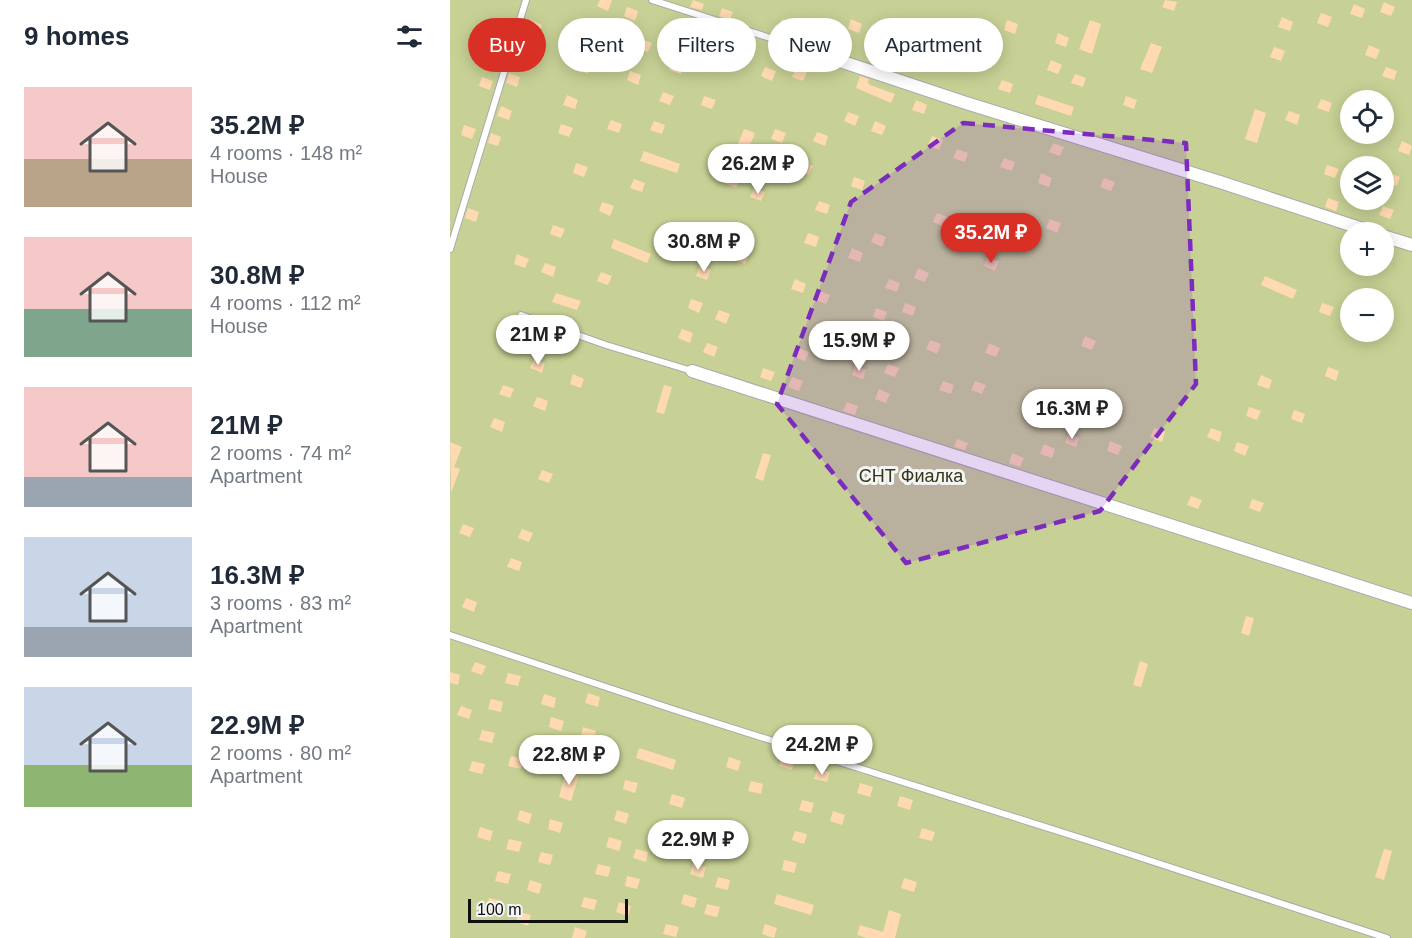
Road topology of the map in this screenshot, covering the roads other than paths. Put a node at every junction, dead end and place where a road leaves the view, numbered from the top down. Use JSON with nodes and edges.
{"nodes":[{"id":1,"x":526,"y":0,"type":"edge"},
{"id":2,"x":652,"y":0,"type":"edge"},
{"id":3,"x":768,"y":37,"type":"edge"},
{"id":4,"x":852,"y":65,"type":"edge"},
{"id":5,"x":1340,"y":222,"type":"edge"},
{"id":6,"x":1394,"y":239,"type":"edge"},
{"id":7,"x":1412,"y":245,"type":"edge"},
{"id":8,"x":450,"y":249,"type":"edge"},
{"id":9,"x":521,"y":315,"type":"dead end"},
{"id":10,"x":692,"y":371,"type":"joint"},
{"id":11,"x":1412,"y":603,"type":"edge"},
{"id":12,"x":450,"y":635,"type":"edge"},
{"id":13,"x":1387,"y":938,"type":"edge"}],
"edges":[{"from":1,"to":8,"type":"lane"},
{"from":2,"to":3,"type":"lane"},
{"from":4,"to":5,"type":"street"},
{"from":6,"to":7,"type":"street"},
{"from":9,"to":10,"type":"lane"},
{"from":10,"to":11,"type":"street"},
{"from":12,"to":13,"type":"lane"}]}
